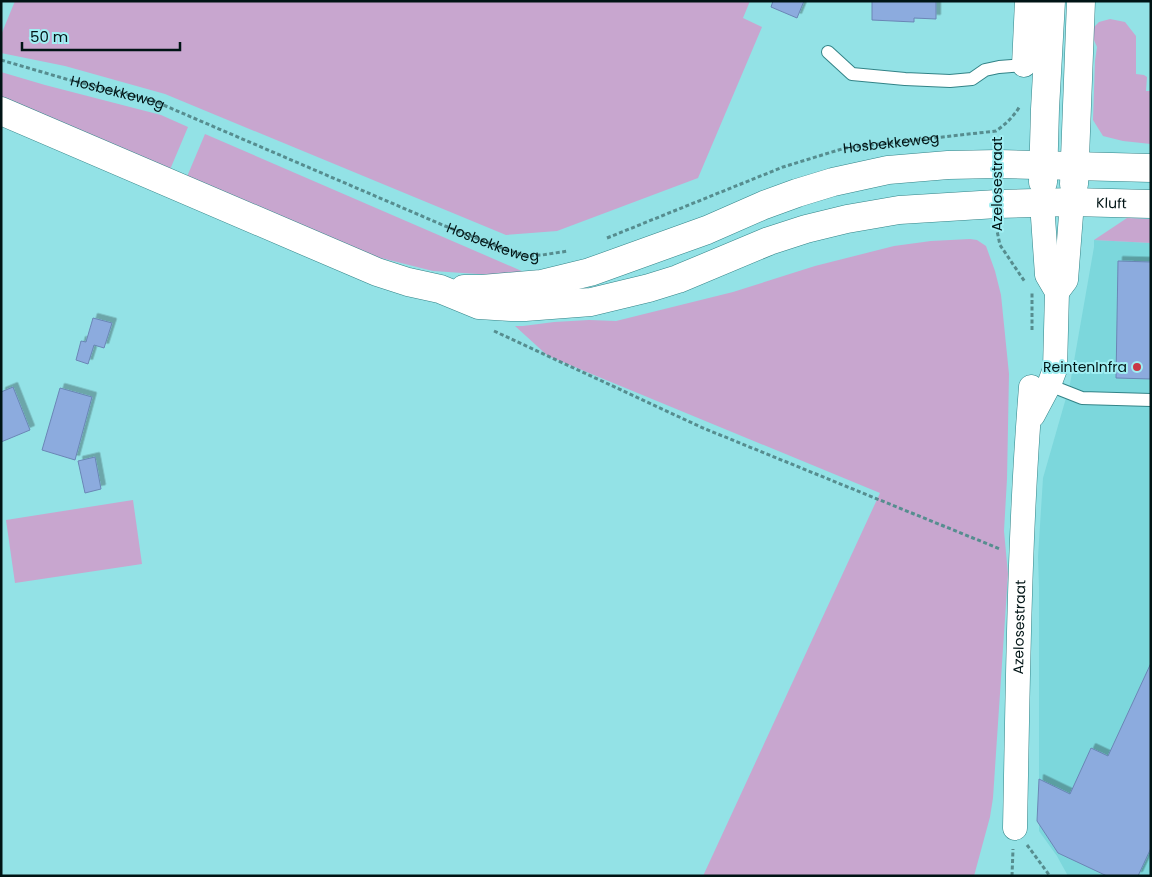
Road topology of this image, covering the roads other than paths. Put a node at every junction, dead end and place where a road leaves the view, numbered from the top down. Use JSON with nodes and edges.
{"nodes":[{"id":1,"x":1043,"y":2,"type":"edge"},
{"id":2,"x":1081,"y":2,"type":"edge"},
{"id":3,"x":828,"y":52,"type":"dead end"},
{"id":4,"x":1024,"y":65,"type":"joint"},
{"id":5,"x":1,"y":111,"type":"edge"},
{"id":6,"x":1044,"y":165,"type":"junction"},
{"id":7,"x":1075,"y":166,"type":"junction"},
{"id":8,"x":1151,"y":168,"type":"edge"},
{"id":9,"x":1072,"y":202,"type":"junction"},
{"id":10,"x":1042,"y":203,"type":"junction"},
{"id":11,"x":1151,"y":204,"type":"edge"},
{"id":12,"x":440,"y":289,"type":"junction"},
{"id":13,"x":1057,"y":292,"type":"junction"},
{"id":14,"x":1040,"y":386,"type":"junction"},
{"id":15,"x":1151,"y":400,"type":"edge"},
{"id":16,"x":1015,"y":828,"type":"road end"}],
"edges":[{"from":1,"to":2,"type":"main road","name":"Azelosestraat"},
{"from":1,"to":4,"type":"street"},
{"from":1,"to":6,"type":"main road","name":"Azelosestraat"},
{"from":2,"to":7,"type":"main road","name":"Azelosestraat"},
{"from":3,"to":4,"type":"lane"},
{"from":5,"to":12,"type":"main road","name":"Hosbekkeweg"},
{"from":6,"to":7,"type":"main road","name":"Hosbekkeweg"},
{"from":6,"to":10,"type":"main road","name":"Azelosestraat"},
{"from":6,"to":12,"type":"main road","name":"Hosbekkeweg"},
{"from":7,"to":8,"type":"main road"},
{"from":7,"to":9,"type":"main road","name":"Azelosestraat"},
{"from":9,"to":10,"type":"main road","name":"Hosbekkeweg"},
{"from":9,"to":11,"type":"main road","name":"Kluft"},
{"from":9,"to":13,"type":"street","name":"Azelosestraat"},
{"from":10,"to":12,"type":"main road","name":"Hosbekkeweg"},
{"from":10,"to":13,"type":"street","name":"Azelosestraat"},
{"from":13,"to":14,"type":"street","name":"Azelosestraat"},
{"from":14,"to":15,"type":"lane"},
{"from":14,"to":16,"type":"street","name":"Azelosestraat"}]}
